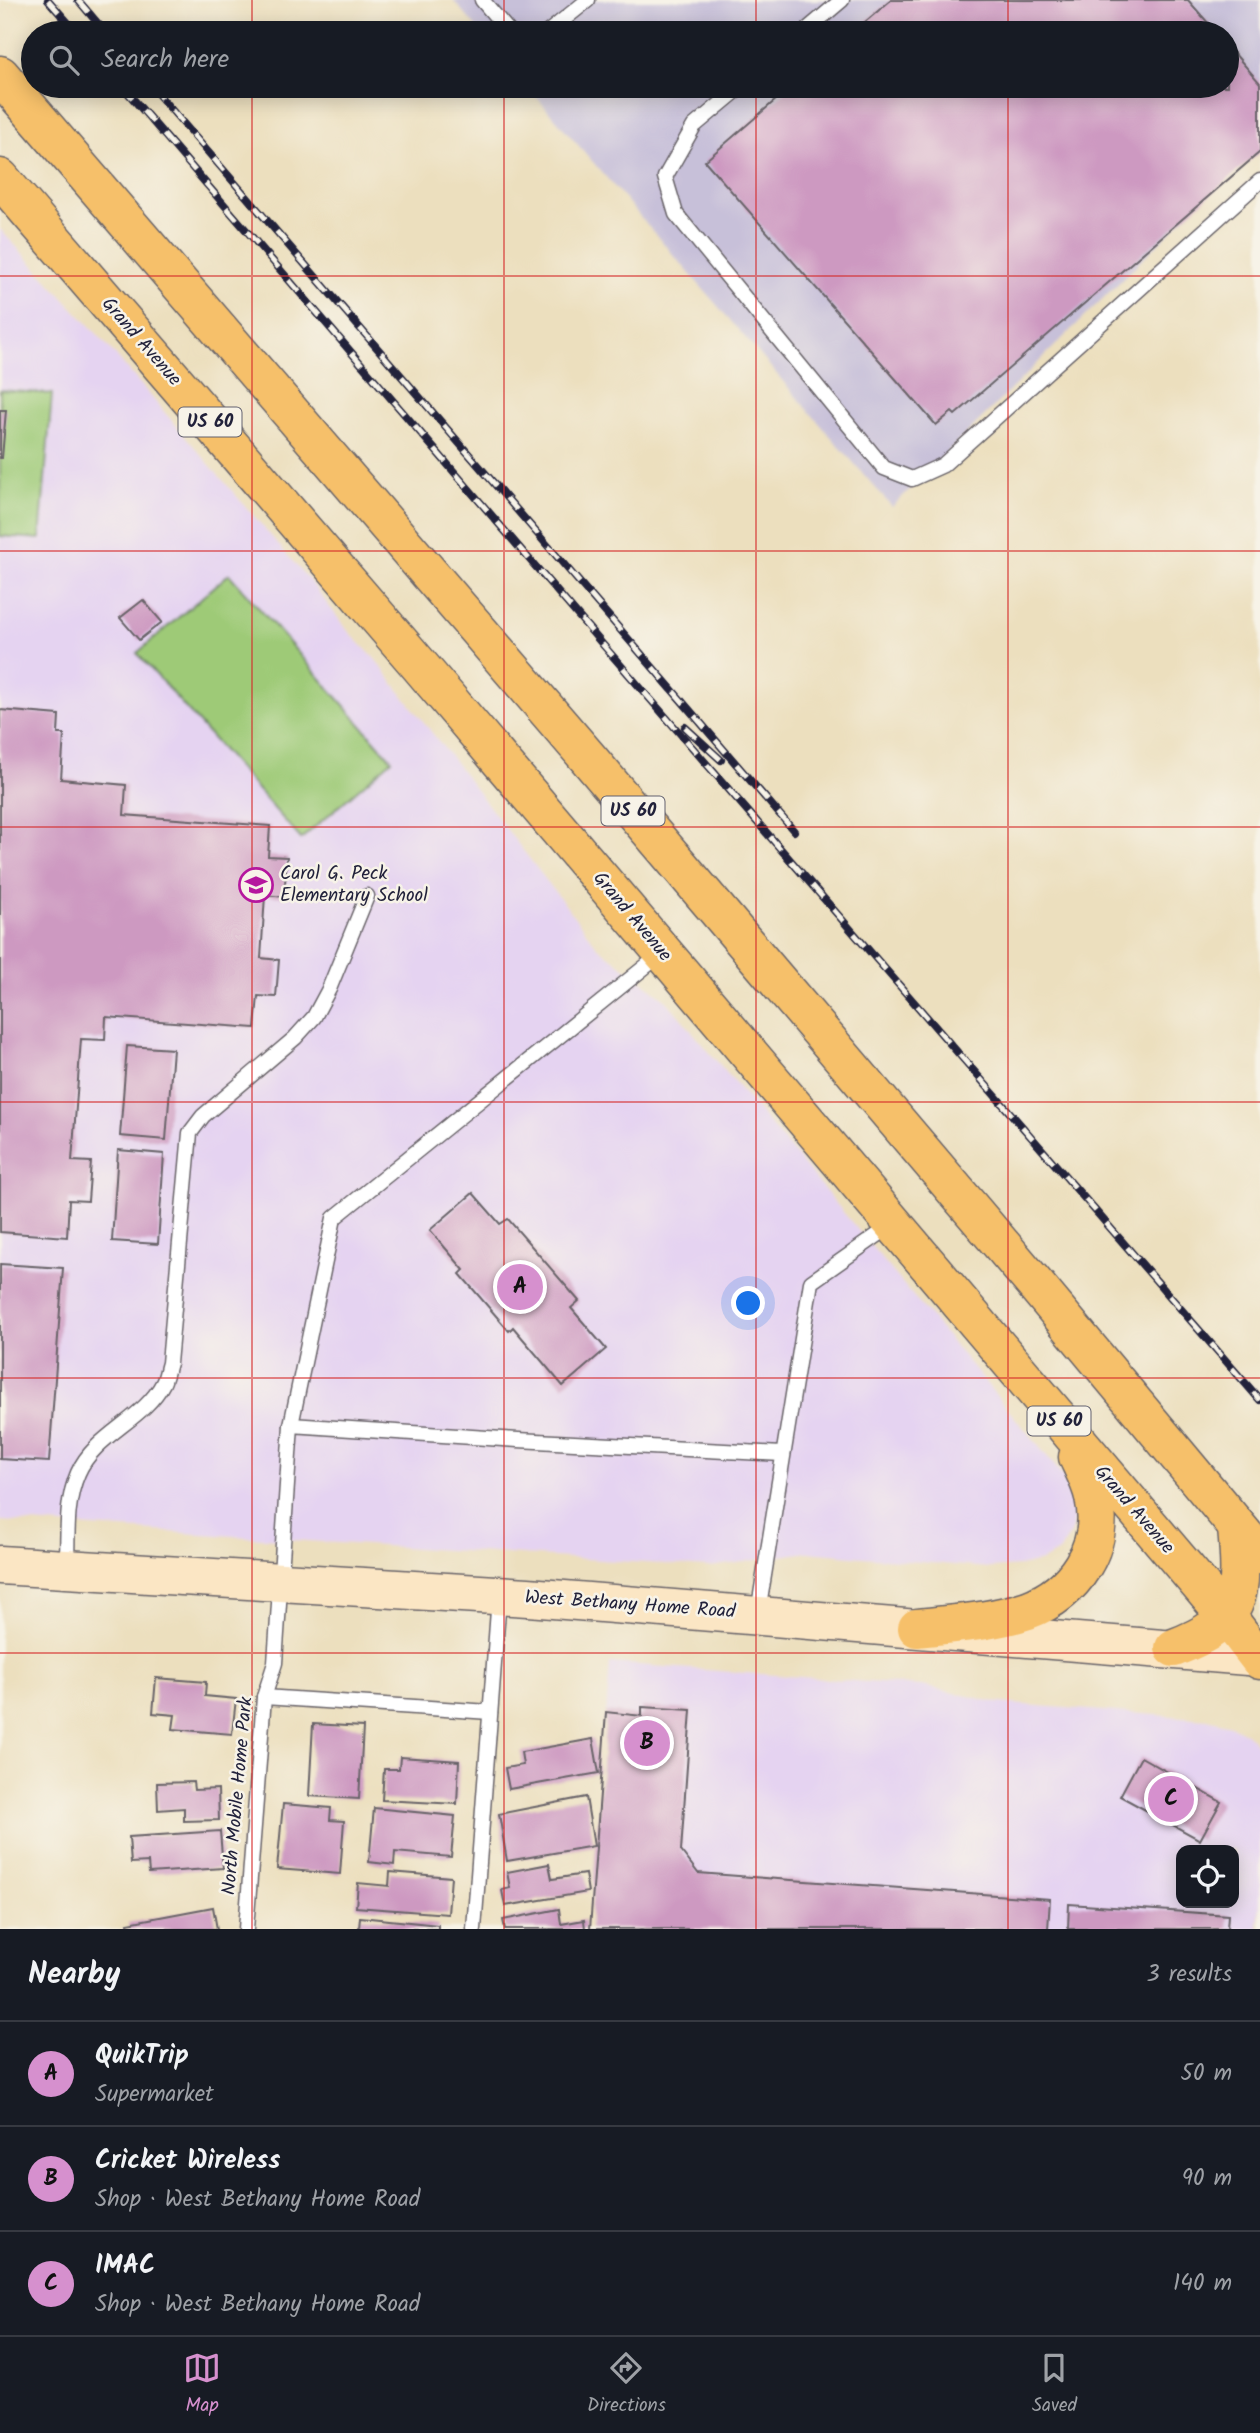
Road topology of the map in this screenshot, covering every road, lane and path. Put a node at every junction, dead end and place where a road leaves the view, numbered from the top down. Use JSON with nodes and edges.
{"nodes":[{"id":1,"x":482,"y":0,"type":"edge"},
{"id":2,"x":588,"y":0,"type":"edge"},
{"id":3,"x":842,"y":0,"type":"edge"},
{"id":4,"x":500,"y":21,"type":"edge"},
{"id":5,"x":562,"y":21,"type":"edge"},
{"id":6,"x":817,"y":21,"type":"edge"},
{"id":7,"x":0,"y":75,"type":"edge"},
{"id":8,"x":728,"y":98,"type":"edge"},
{"id":9,"x":0,"y":178,"type":"edge"},
{"id":10,"x":1260,"y":181,"type":"edge"},
{"id":11,"x":367,"y":895,"type":"dead end"},
{"id":12,"x":662,"y":952,"type":"junction"},
{"id":13,"x":893,"y":1225,"type":"junction"},
{"id":14,"x":291,"y":1425,"type":"junction"},
{"id":15,"x":1064,"y":1427,"type":"junction"},
{"id":16,"x":782,"y":1454,"type":"junction"},
{"id":17,"x":1249,"y":1541,"type":"edge"},
{"id":18,"x":0,"y":1565,"type":"edge"},
{"id":19,"x":67,"y":1570,"type":"junction"},
{"id":20,"x":279,"y":1583,"type":"junction"},
{"id":21,"x":499,"y":1595,"type":"junction"},
{"id":22,"x":758,"y":1615,"type":"junction"},
{"id":23,"x":1227,"y":1617,"type":"junction"},
{"id":24,"x":917,"y":1628,"type":"junction"},
{"id":25,"x":1174,"y":1648,"type":"junction"},
{"id":26,"x":1259,"y":1658,"type":"edge"},
{"id":27,"x":264,"y":1697,"type":"junction"},
{"id":28,"x":490,"y":1712,"type":"junction"},
{"id":29,"x":246,"y":1929,"type":"edge"},
{"id":30,"x":474,"y":1929,"type":"edge"}],
"edges":[{"from":1,"to":4,"type":"lane"},
{"from":2,"to":5,"type":"lane"},
{"from":3,"to":6,"type":"lane"},
{"from":7,"to":17,"type":"highway","number":"US 60"},
{"from":8,"to":10,"type":"lane"},
{"from":9,"to":12,"type":"highway","name":"Grand Avenue","number":"US 60"},
{"from":11,"to":19,"type":"lane"},
{"from":12,"to":13,"type":"highway","name":"Grand Avenue","number":"US 60"},
{"from":12,"to":14,"type":"lane","name":"North Mobile Home Park"},
{"from":13,"to":15,"type":"highway","name":"Grand Avenue","number":"US 60"},
{"from":13,"to":16,"type":"lane"},
{"from":14,"to":16,"type":"lane"},
{"from":14,"to":20,"type":"lane","name":"North Mobile Home Park"},
{"from":15,"to":23,"type":"highway","name":"Grand Avenue","number":"US 60"},
{"from":15,"to":24,"type":"highway"},
{"from":16,"to":22,"type":"lane"},
{"from":17,"to":23,"type":"highway"},
{"from":18,"to":19,"type":"main road","name":"West Bethany Home Road"},
{"from":19,"to":20,"type":"main road","name":"West Bethany Home Road"},
{"from":20,"to":21,"type":"main road","name":"West Bethany Home Road"},
{"from":20,"to":27,"type":"lane","name":"North Mobile Home Park"},
{"from":21,"to":22,"type":"main road","name":"West Bethany Home Road"},
{"from":21,"to":28,"type":"lane"},
{"from":22,"to":24,"type":"main road","name":"West Bethany Home Road"},
{"from":23,"to":25,"type":"highway"},
{"from":23,"to":26,"type":"highway","name":"Grand Avenue","number":"US 60"},
{"from":24,"to":25,"type":"main road","name":"West Bethany Home Road"},
{"from":25,"to":26,"type":"main road","name":"West Bethany Home Road"},
{"from":27,"to":28,"type":"lane"},
{"from":27,"to":29,"type":"lane","name":"North Mobile Home Park"},
{"from":28,"to":30,"type":"lane"}]}
